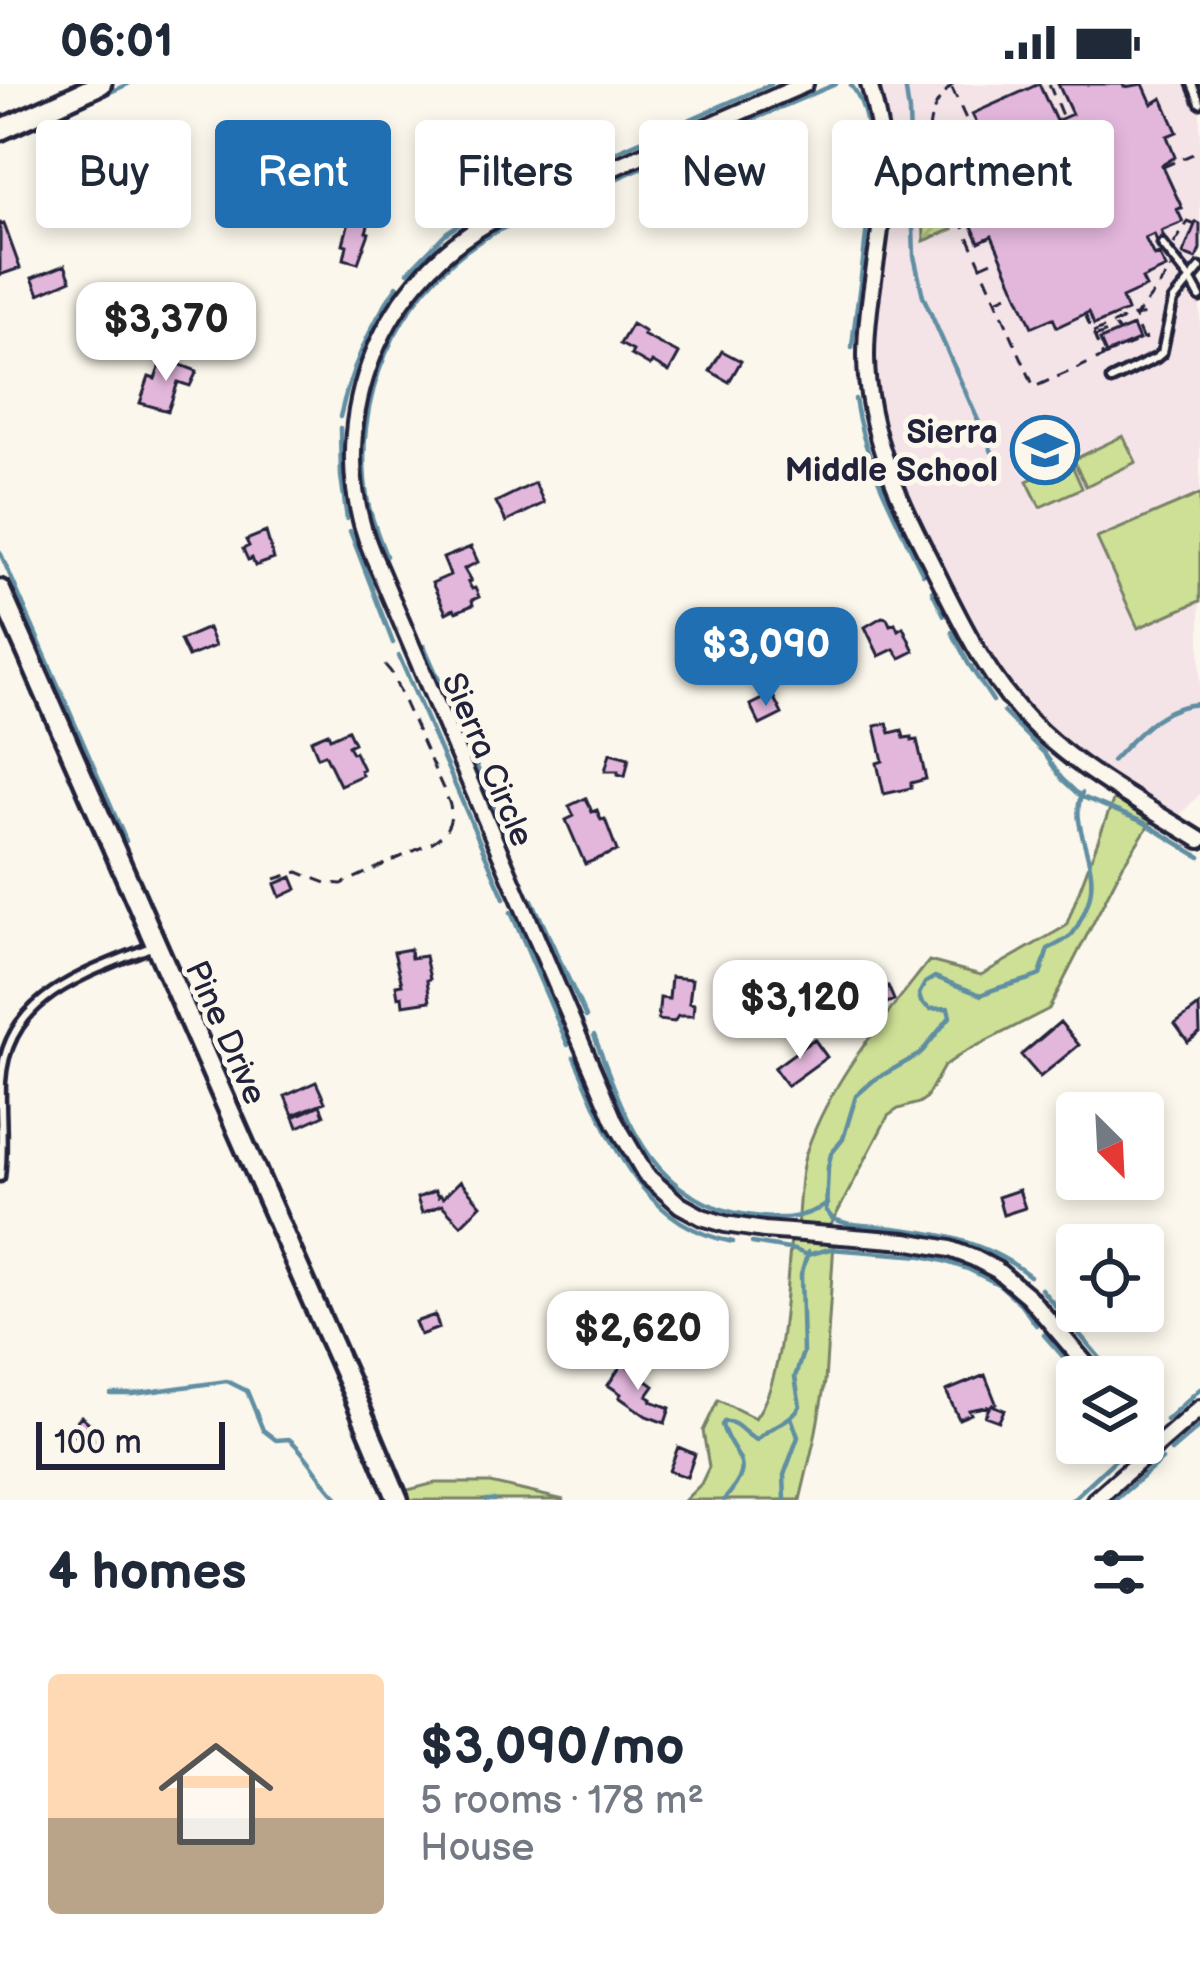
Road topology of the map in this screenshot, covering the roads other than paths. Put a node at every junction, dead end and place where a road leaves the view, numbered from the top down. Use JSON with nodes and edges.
{"nodes":[{"id":1,"x":101,"y":84,"type":"edge"},
{"id":2,"x":806,"y":84,"type":"edge"},
{"id":3,"x":869,"y":84,"type":"edge"},
{"id":4,"x":1192,"y":84,"type":"edge"},
{"id":5,"x":1200,"y":103,"type":"edge"},
{"id":6,"x":0,"y":130,"type":"edge"},
{"id":7,"x":1165,"y":248,"type":"road end"},
{"id":8,"x":1200,"y":268,"type":"edge"},
{"id":9,"x":1190,"y":279,"type":"junction"},
{"id":10,"x":1200,"y":296,"type":"edge"},
{"id":11,"x":1111,"y":380,"type":"dead end"},
{"id":12,"x":0,"y":590,"type":"edge"},
{"id":13,"x":1200,"y":840,"type":"edge"},
{"id":14,"x":156,"y":945,"type":"junction"},
{"id":15,"x":0,"y":1177,"type":"edge"},
{"id":16,"x":1079,"y":1356,"type":"edge"},
{"id":17,"x":1200,"y":1408,"type":"edge"},
{"id":18,"x":1164,"y":1441,"type":"edge"},
{"id":19,"x":1137,"y":1464,"type":"edge"},
{"id":20,"x":398,"y":1500,"type":"edge"},
{"id":21,"x":1095,"y":1500,"type":"edge"}],
"edges":[{"from":1,"to":6,"type":"main road"},
{"from":2,"to":16,"type":"street","name":"Sierra Circle"},
{"from":3,"to":13,"type":"street"},
{"from":4,"to":5,"type":"lane"},
{"from":7,"to":9,"type":"lane"},
{"from":8,"to":9,"type":"lane"},
{"from":9,"to":10,"type":"lane"},
{"from":9,"to":11,"type":"lane"},
{"from":12,"to":14,"type":"main road","name":"Pine Drive"},
{"from":14,"to":15,"type":"lane"},
{"from":14,"to":20,"type":"main road","name":"Pine Drive"},
{"from":17,"to":18,"type":"street"},
{"from":19,"to":21,"type":"street"}]}
